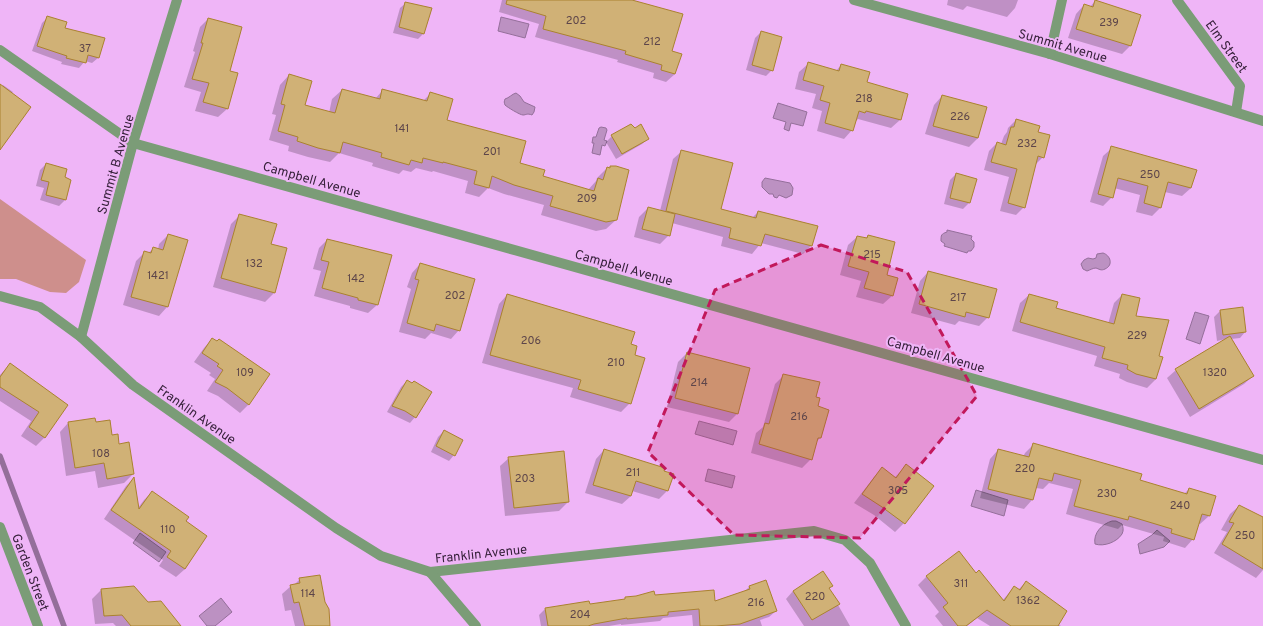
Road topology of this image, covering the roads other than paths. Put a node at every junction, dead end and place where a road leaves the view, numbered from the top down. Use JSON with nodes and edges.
{"nodes":[{"id":1,"x":177,"y":0,"type":"edge"},
{"id":2,"x":854,"y":0,"type":"edge"},
{"id":3,"x":1062,"y":0,"type":"edge"},
{"id":4,"x":1177,"y":0,"type":"edge"},
{"id":5,"x":0,"y":50,"type":"edge"},
{"id":6,"x":1050,"y":54,"type":"junction"},
{"id":7,"x":1236,"y":112,"type":"junction"},
{"id":8,"x":1263,"y":121,"type":"edge"},
{"id":9,"x":133,"y":143,"type":"junction"},
{"id":10,"x":0,"y":296,"type":"edge"},
{"id":11,"x":81,"y":337,"type":"junction"},
{"id":12,"x":1263,"y":460,"type":"edge"},
{"id":13,"x":0,"y":527,"type":"edge"},
{"id":14,"x":430,"y":572,"type":"junction"},
{"id":15,"x":38,"y":626,"type":"edge"},
{"id":16,"x":476,"y":626,"type":"edge"},
{"id":17,"x":906,"y":626,"type":"edge"}],
"edges":[{"from":1,"to":9,"type":"street","name":"Summit B Avenue"},
{"from":2,"to":6,"type":"street","name":"Summit Avenue"},
{"from":3,"to":6,"type":"street"},
{"from":4,"to":7,"type":"street","name":"Elm Street"},
{"from":5,"to":9,"type":"street","name":"Campbell Avenue"},
{"from":6,"to":7,"type":"street","name":"Summit Avenue"},
{"from":7,"to":8,"type":"street","name":"Summit Avenue"},
{"from":9,"to":11,"type":"street","name":"Summit B Avenue"},
{"from":9,"to":12,"type":"street","name":"Campbell Avenue"},
{"from":10,"to":11,"type":"street","name":"Franklin Avenue"},
{"from":11,"to":14,"type":"street","name":"Franklin Avenue"},
{"from":13,"to":15,"type":"street","name":"Garden Street"},
{"from":14,"to":16,"type":"street"},
{"from":14,"to":17,"type":"street","name":"Franklin Avenue"}]}
